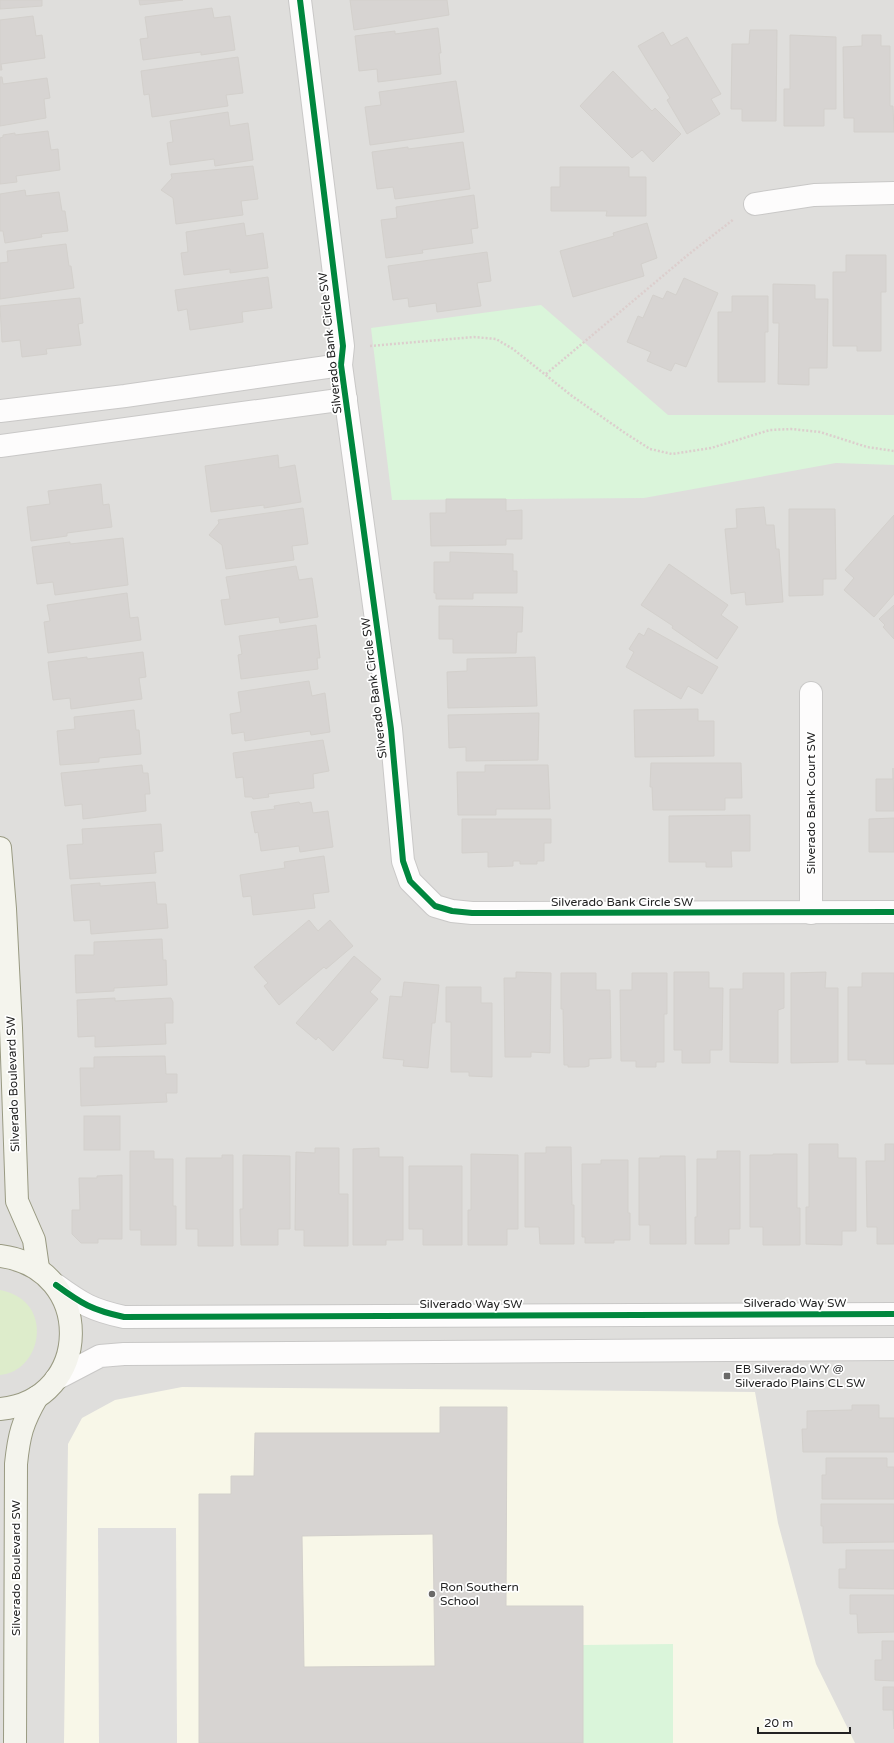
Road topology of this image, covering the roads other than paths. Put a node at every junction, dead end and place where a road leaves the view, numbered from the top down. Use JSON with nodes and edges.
{"nodes":[{"id":1,"x":300,"y":0,"type":"edge"},
{"id":2,"x":894,"y":193,"type":"edge"},
{"id":3,"x":755,"y":204,"type":"road end"},
{"id":4,"x":342,"y":355,"type":"junction"},
{"id":5,"x":346,"y":399,"type":"junction"},
{"id":6,"x":0,"y":411,"type":"edge"},
{"id":7,"x":0,"y":446,"type":"edge"},
{"id":8,"x":811,"y":693,"type":"dead end"},
{"id":9,"x":0,"y":848,"type":"edge"},
{"id":10,"x":811,"y":912,"type":"junction"},
{"id":11,"x":894,"y":912,"type":"edge"},
{"id":12,"x":0,"y":1256,"type":"edge"},
{"id":13,"x":38,"y":1268,"type":"junction"},
{"id":14,"x":56,"y":1286,"type":"junction"},
{"id":15,"x":894,"y":1314,"type":"edge"},
{"id":16,"x":894,"y":1349,"type":"edge"},
{"id":17,"x":56,"y":1379,"type":"junction"},
{"id":18,"x":37,"y":1397,"type":"junction"},
{"id":19,"x":0,"y":1409,"type":"edge"},
{"id":20,"x":15,"y":1743,"type":"edge"}],
"edges":[{"from":1,"to":4,"type":"street","name":"Silverado Bank Circle SW"},
{"from":2,"to":3,"type":"street"},
{"from":4,"to":5,"type":"street","name":"Silverado Bank Circle SW"},
{"from":4,"to":6,"type":"street","name":"Silverado Bank Circle SW"},
{"from":5,"to":7,"type":"street","name":"Silverado Bank Circle SW"},
{"from":5,"to":10,"type":"street","name":"Silverado Bank Circle SW"},
{"from":8,"to":10,"type":"street","name":"Silverado Bank Court SW"},
{"from":9,"to":13,"type":"street","name":"Silverado Boulevard SW"},
{"from":10,"to":11,"type":"street","name":"Silverado Bank Circle SW"},
{"from":12,"to":13,"type":"street"},
{"from":13,"to":14,"type":"street"},
{"from":14,"to":15,"type":"street","name":"Silverado Way SW"},
{"from":14,"to":17,"type":"street"},
{"from":16,"to":17,"type":"street"},
{"from":17,"to":18,"type":"street"},
{"from":18,"to":19,"type":"street"},
{"from":18,"to":20,"type":"street","name":"Silverado Boulevard SW"}]}
